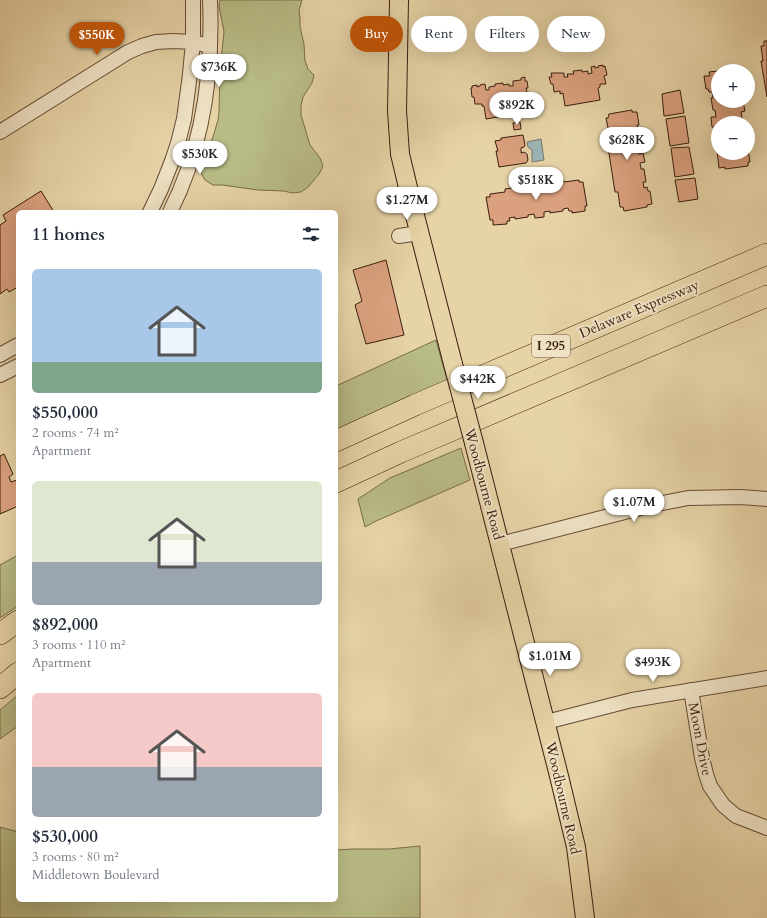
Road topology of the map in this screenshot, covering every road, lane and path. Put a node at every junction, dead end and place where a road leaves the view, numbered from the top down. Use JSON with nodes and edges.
{"nodes":[{"id":1,"x":193,"y":0,"type":"edge"},
{"id":2,"x":210,"y":0,"type":"edge"},
{"id":3,"x":399,"y":0,"type":"edge"},
{"id":4,"x":193,"y":42,"type":"junction"},
{"id":5,"x":210,"y":46,"type":"junction"},
{"id":6,"x":0,"y":132,"type":"edge"},
{"id":7,"x":151,"y":210,"type":"edge"},
{"id":8,"x":171,"y":210,"type":"edge"},
{"id":9,"x":419,"y":232,"type":"junction"},
{"id":10,"x":399,"y":236,"type":"dead end"},
{"id":11,"x":767,"y":254,"type":"edge"},
{"id":12,"x":767,"y":296,"type":"edge"},
{"id":13,"x":16,"y":346,"type":"edge"},
{"id":14,"x":0,"y":355,"type":"edge"},
{"id":15,"x":16,"y":367,"type":"edge"},
{"id":16,"x":0,"y":375,"type":"edge"},
{"id":17,"x":338,"y":440,"type":"edge"},
{"id":18,"x":338,"y":481,"type":"edge"},
{"id":19,"x":767,"y":499,"type":"edge"},
{"id":20,"x":500,"y":544,"type":"junction"},
{"id":21,"x":16,"y":623,"type":"edge"},
{"id":22,"x":0,"y":634,"type":"edge"},
{"id":23,"x":16,"y":669,"type":"edge"},
{"id":24,"x":16,"y":675,"type":"edge"},
{"id":25,"x":767,"y":678,"type":"edge"},
{"id":26,"x":0,"y":680,"type":"edge"},
{"id":27,"x":0,"y":688,"type":"edge"},
{"id":28,"x":691,"y":690,"type":"junction"},
{"id":29,"x":546,"y":722,"type":"junction"},
{"id":30,"x":767,"y":828,"type":"edge"},
{"id":31,"x":585,"y":918,"type":"edge"}],
"edges":[{"from":1,"to":4,"type":"street"},
{"from":2,"to":5,"type":"street"},
{"from":3,"to":9,"type":"main road","name":"Woodbourne Road"},
{"from":4,"to":5,"type":"street"},
{"from":4,"to":6,"type":"street"},
{"from":4,"to":7,"type":"street"},
{"from":5,"to":8,"type":"street"},
{"from":9,"to":10,"type":"street"},
{"from":9,"to":20,"type":"main road","name":"Woodbourne Road","bridge":true},
{"from":11,"to":17,"type":"highway","name":"Delaware Expressway","number":"I 295"},
{"from":12,"to":18,"type":"highway"},
{"from":13,"to":14,"type":"street"},
{"from":15,"to":16,"type":"street"},
{"from":19,"to":20,"type":"street"},
{"from":20,"to":29,"type":"main road","name":"Woodbourne Road"},
{"from":21,"to":22,"type":"highway"},
{"from":23,"to":26,"type":"highway"},
{"from":24,"to":27,"type":"highway"},
{"from":25,"to":28,"type":"street"},
{"from":28,"to":29,"type":"street"},
{"from":28,"to":30,"type":"street","name":"Moon Drive"},
{"from":29,"to":31,"type":"main road","name":"Woodbourne Road"}]}
